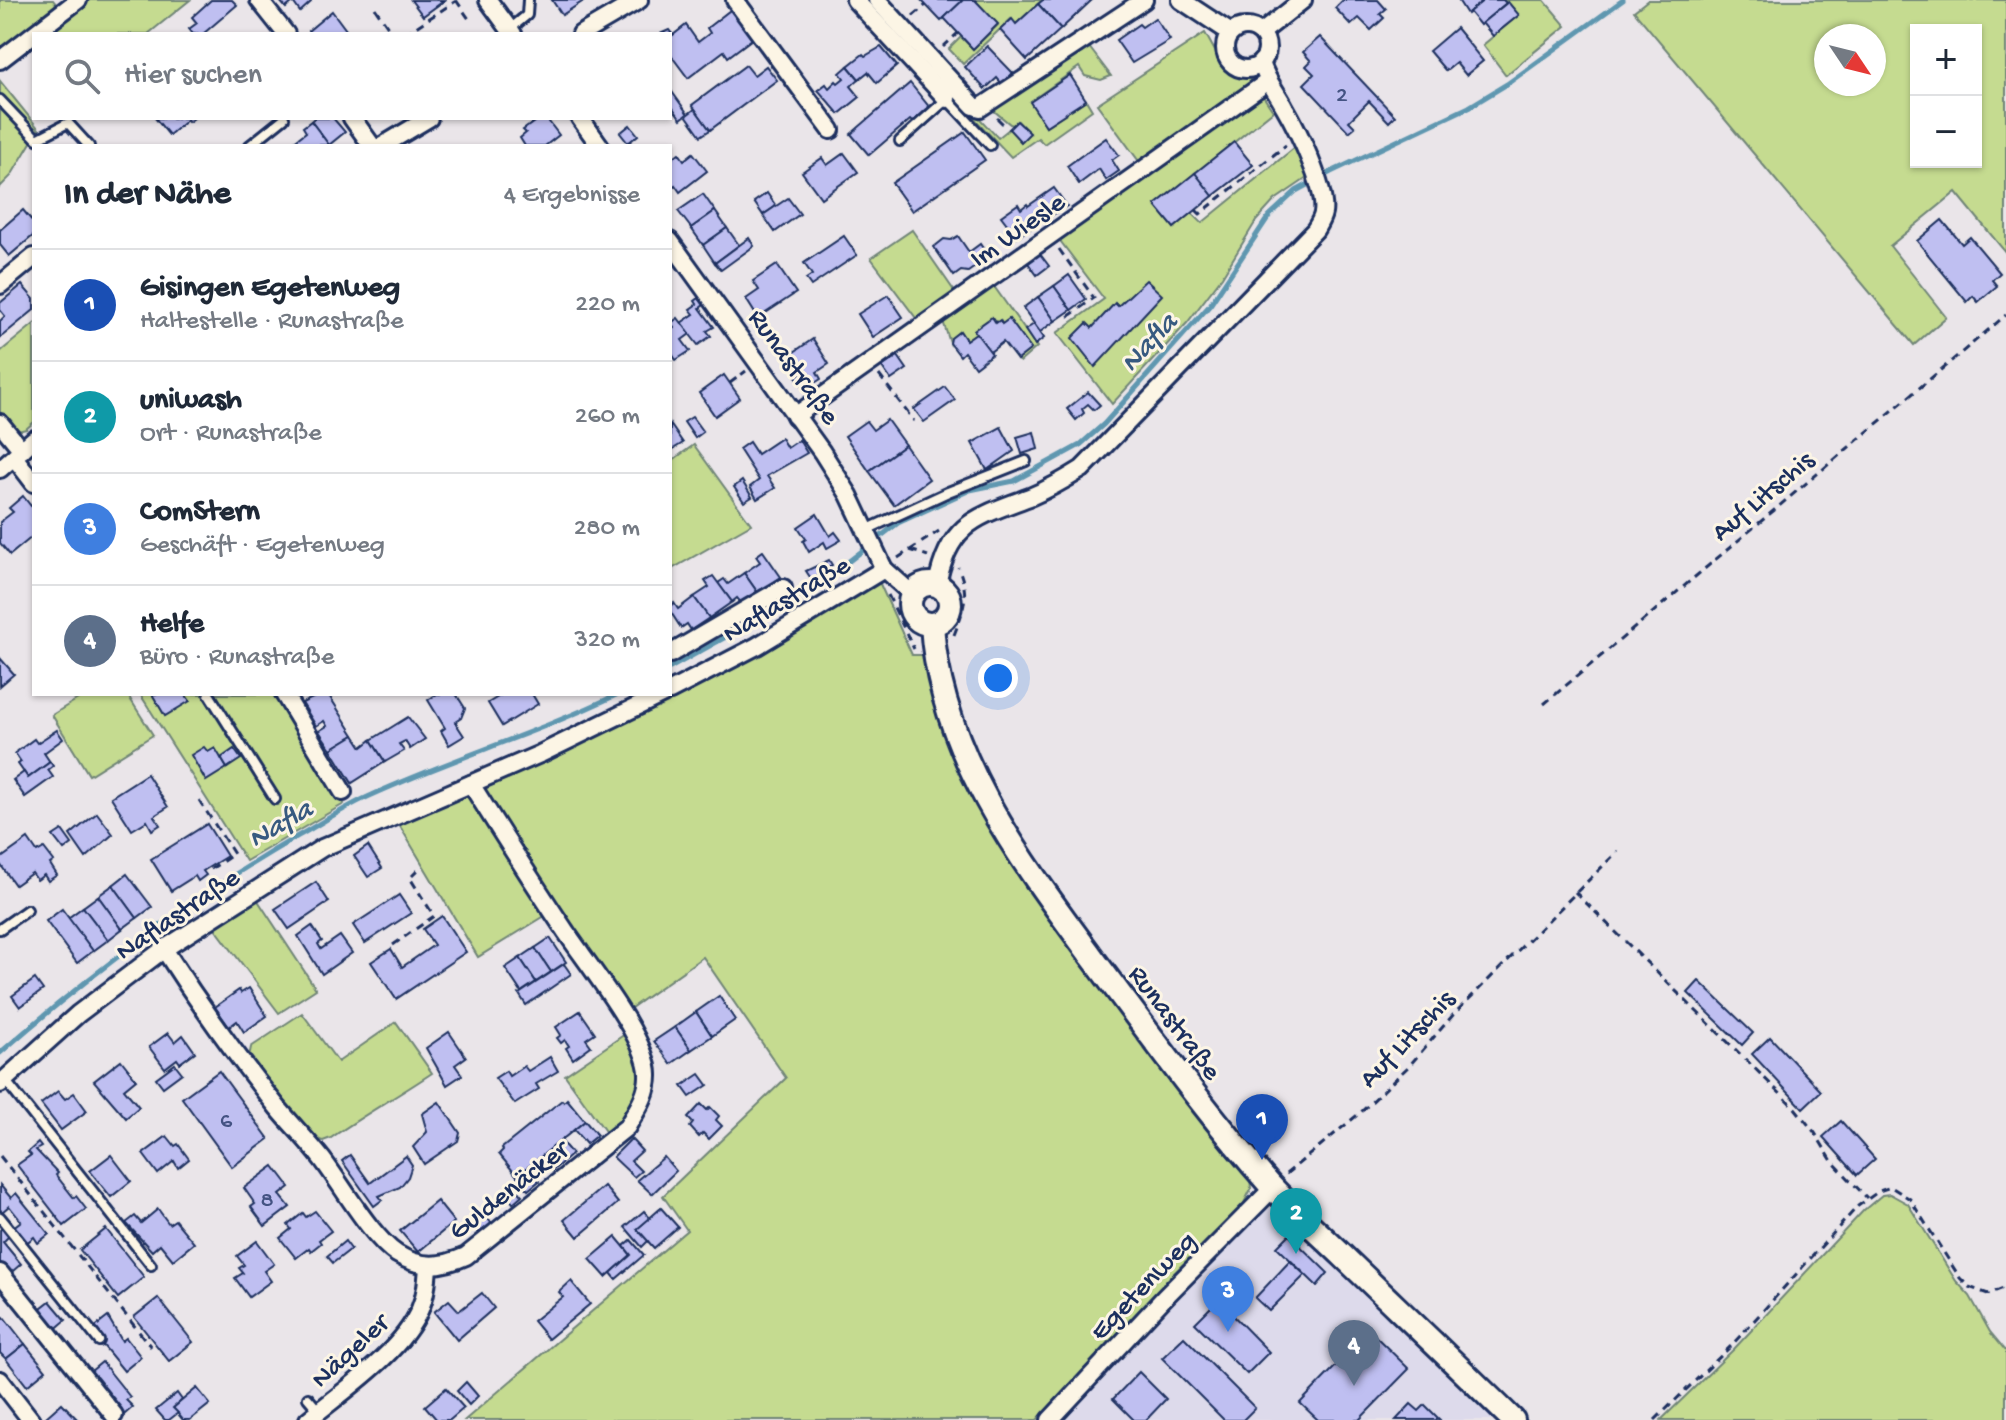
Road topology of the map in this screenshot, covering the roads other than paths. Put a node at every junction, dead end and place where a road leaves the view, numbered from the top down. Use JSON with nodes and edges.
{"nodes":[{"id":1,"x":78,"y":0,"type":"edge"},
{"id":2,"x":259,"y":0,"type":"edge"},
{"id":3,"x":488,"y":0,"type":"edge"},
{"id":4,"x":528,"y":0,"type":"edge"},
{"id":5,"x":639,"y":0,"type":"edge"},
{"id":6,"x":735,"y":0,"type":"edge"},
{"id":7,"x":855,"y":0,"type":"edge"},
{"id":8,"x":877,"y":0,"type":"edge"},
{"id":9,"x":1144,"y":0,"type":"edge"},
{"id":10,"x":1303,"y":0,"type":"edge"},
{"id":11,"x":1183,"y":1,"type":"edge"},
{"id":12,"x":511,"y":31,"type":"edge"},
{"id":13,"x":36,"y":32,"type":"edge"},
{"id":14,"x":284,"y":32,"type":"edge"},
{"id":15,"x":584,"y":32,"type":"edge"},
{"id":16,"x":1231,"y":33,"type":"junction"},
{"id":17,"x":1261,"y":33,"type":"junction"},
{"id":18,"x":32,"y":35,"type":"edge"},
{"id":19,"x":0,"y":60,"type":"edge"},
{"id":20,"x":1261,"y":62,"type":"junction"},
{"id":21,"x":1267,"y":82,"type":"junction"},
{"id":22,"x":947,"y":99,"type":"junction"},
{"id":23,"x":0,"y":100,"type":"edge"},
{"id":24,"x":282,"y":120,"type":"edge"},
{"id":25,"x":357,"y":120,"type":"edge"},
{"id":26,"x":426,"y":120,"type":"edge"},
{"id":27,"x":581,"y":120,"type":"edge"},
{"id":28,"x":831,"y":130,"type":"dead end"},
{"id":29,"x":900,"y":141,"type":"dead end"},
{"id":30,"x":393,"y":143,"type":"edge"},
{"id":31,"x":87,"y":144,"type":"edge"},
{"id":32,"x":252,"y":144,"type":"edge"},
{"id":33,"x":371,"y":144,"type":"edge"},
{"id":34,"x":599,"y":144,"type":"edge"},
{"id":35,"x":990,"y":145,"type":"dead end"},
{"id":36,"x":672,"y":244,"type":"edge"},
{"id":37,"x":32,"y":259,"type":"edge"},
{"id":38,"x":0,"y":285,"type":"edge"},
{"id":39,"x":795,"y":416,"type":"junction"},
{"id":40,"x":0,"y":423,"type":"edge"},
{"id":41,"x":23,"y":448,"type":"edge"},
{"id":42,"x":1026,"y":461,"type":"dead end"},
{"id":43,"x":0,"y":469,"type":"edge"},
{"id":44,"x":32,"y":477,"type":"edge"},
{"id":45,"x":870,"y":541,"type":"junction"},
{"id":46,"x":884,"y":569,"type":"junction"},
{"id":47,"x":937,"y":585,"type":"junction"},
{"id":48,"x":783,"y":588,"type":"dead end"},
{"id":49,"x":912,"y":594,"type":"junction"},
{"id":50,"x":932,"y":625,"type":"junction"},
{"id":51,"x":672,"y":653,"type":"edge"},
{"id":52,"x":672,"y":690,"type":"edge"},
{"id":53,"x":210,"y":696,"type":"edge"},
{"id":54,"x":285,"y":696,"type":"edge"},
{"id":55,"x":659,"y":696,"type":"edge"},
{"id":56,"x":471,"y":784,"type":"junction"},
{"id":57,"x":343,"y":792,"type":"dead end"},
{"id":58,"x":275,"y":799,"type":"dead end"},
{"id":59,"x":27,"y":910,"type":"dead end"},
{"id":60,"x":0,"y":929,"type":"edge"},
{"id":61,"x":164,"y":949,"type":"junction"},
{"id":62,"x":2,"y":1082,"type":"edge"},
{"id":63,"x":1278,"y":1182,"type":"junction"},
{"id":64,"x":0,"y":1217,"type":"edge"},
{"id":65,"x":151,"y":1265,"type":"dead end"},
{"id":66,"x":428,"y":1266,"type":"junction"},
{"id":67,"x":0,"y":1273,"type":"edge"},
{"id":68,"x":6,"y":1292,"type":"edge"},
{"id":69,"x":99,"y":1341,"type":"dead end"},
{"id":70,"x":0,"y":1380,"type":"edge"},
{"id":71,"x":312,"y":1409,"type":"edge"},
{"id":72,"x":114,"y":1415,"type":"dead end"},
{"id":73,"x":1512,"y":1419,"type":"edge"},
{"id":74,"x":31,"y":1420,"type":"edge"},
{"id":75,"x":1050,"y":1420,"type":"edge"}],
"edges":[{"from":1,"to":13,"type":"street"},
{"from":2,"to":14,"type":"street"},
{"from":3,"to":12,"type":"street"},
{"from":4,"to":12,"type":"lane"},
{"from":5,"to":15,"type":"street"},
{"from":6,"to":28,"type":"street"},
{"from":7,"to":22,"type":"street"},
{"from":8,"to":9,"type":"street"},
{"from":10,"to":17,"type":"street"},
{"from":11,"to":16,"type":"street"},
{"from":16,"to":17,"type":"street"},
{"from":16,"to":20,"type":"street"},
{"from":17,"to":20,"type":"street"},
{"from":18,"to":19,"type":"street"},
{"from":20,"to":21,"type":"street"},
{"from":21,"to":39,"type":"street","name":"Im Wiesle"},
{"from":21,"to":47,"type":"street"},
{"from":22,"to":29,"type":"lane"},
{"from":22,"to":35,"type":"lane"},
{"from":23,"to":31,"type":"lane"},
{"from":24,"to":32,"type":"lane"},
{"from":25,"to":33,"type":"street"},
{"from":26,"to":30,"type":"street"},
{"from":27,"to":34,"type":"street"},
{"from":36,"to":39,"type":"street","name":"Runastraße"},
{"from":37,"to":38,"type":"street"},
{"from":39,"to":45,"type":"street","name":"Runastraße"},
{"from":40,"to":41,"type":"street"},
{"from":41,"to":43,"type":"street"},
{"from":41,"to":44,"type":"street"},
{"from":42,"to":45,"type":"lane"},
{"from":45,"to":46,"type":"street","name":"Runastraße"},
{"from":46,"to":49,"type":"street","name":"Runastraße"},
{"from":46,"to":52,"type":"street","name":"Naflastraße"},
{"from":47,"to":49,"type":"street"},
{"from":47,"to":50,"type":"street"},
{"from":48,"to":51,"type":"street"},
{"from":49,"to":50,"type":"street","name":"Runastraße"},
{"from":50,"to":63,"type":"street","name":"Runastraße"},
{"from":53,"to":58,"type":"lane"},
{"from":54,"to":57,"type":"street"},
{"from":55,"to":56,"type":"street","name":"Naflastraße"},
{"from":56,"to":61,"type":"street","name":"Naflastraße"},
{"from":56,"to":66,"type":"street","name":"Guldenäcker"},
{"from":59,"to":60,"type":"lane"},
{"from":61,"to":62,"type":"street","name":"Naflastraße"},
{"from":61,"to":66,"type":"street","name":"Guldenäcker"},
{"from":62,"to":65,"type":"lane"},
{"from":63,"to":73,"type":"street","name":"Runastraße"},
{"from":63,"to":75,"type":"street","name":"Egetenweg"},
{"from":64,"to":69,"type":"lane"},
{"from":66,"to":71,"type":"street","name":"Nägeler"},
{"from":67,"to":68,"type":"street"},
{"from":68,"to":72,"type":"street"},
{"from":70,"to":74,"type":"street"}]}
